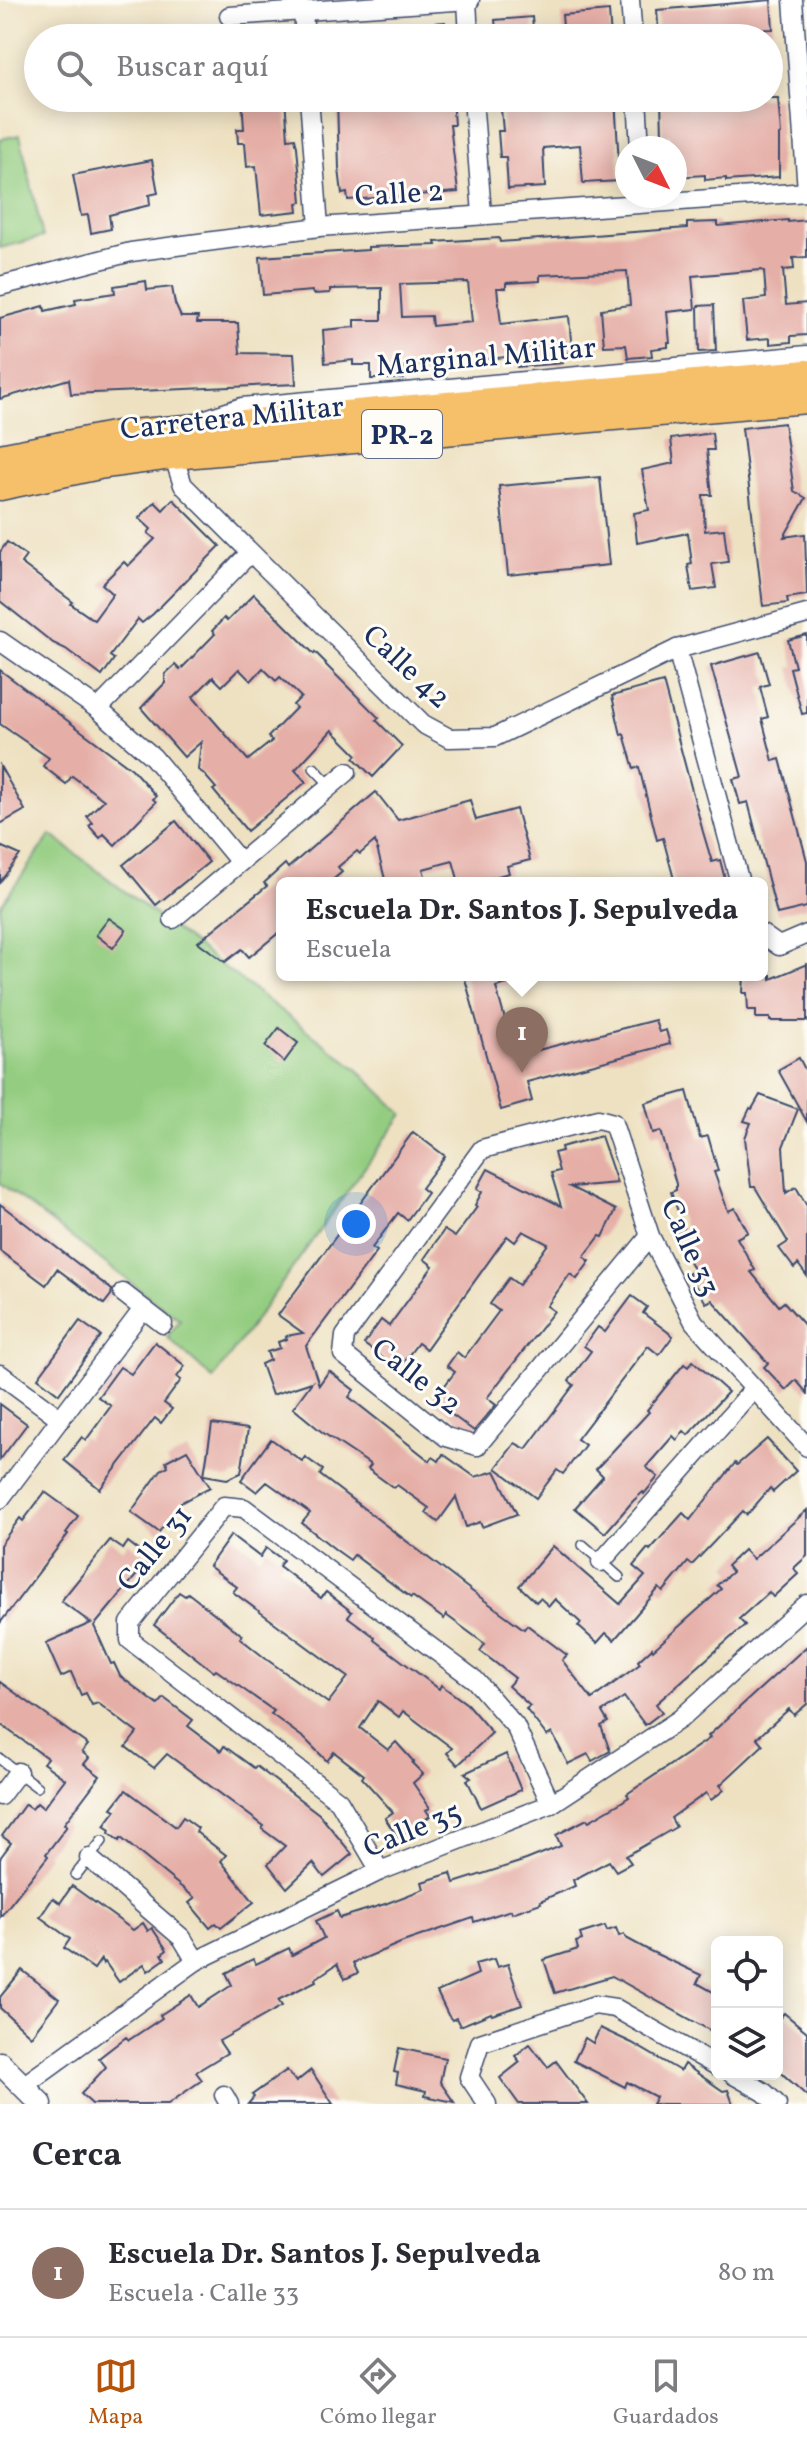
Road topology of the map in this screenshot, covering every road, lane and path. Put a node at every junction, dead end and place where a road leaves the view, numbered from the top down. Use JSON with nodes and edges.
{"nodes":[{"id":1,"x":469,"y":0,"type":"edge"},
{"id":2,"x":630,"y":0,"type":"edge"},
{"id":3,"x":793,"y":0,"type":"edge"},
{"id":4,"x":303,"y":12,"type":"junction"},
{"id":5,"x":229,"y":16,"type":"dead end"},
{"id":6,"x":304,"y":24,"type":"edge"},
{"id":7,"x":469,"y":24,"type":"edge"},
{"id":8,"x":632,"y":24,"type":"edge"},
{"id":9,"x":310,"y":112,"type":"edge"},
{"id":10,"x":474,"y":112,"type":"edge"},
{"id":11,"x":638,"y":112,"type":"edge"},
{"id":12,"x":639,"y":136,"type":"edge"},
{"id":13,"x":807,"y":191,"type":"edge"},
{"id":14,"x":687,"y":198,"type":"edge"},
{"id":15,"x":615,"y":203,"type":"edge"},
{"id":16,"x":482,"y":214,"type":"junction"},
{"id":17,"x":319,"y":227,"type":"junction"},
{"id":18,"x":0,"y":286,"type":"edge"},
{"id":19,"x":807,"y":355,"type":"edge"},
{"id":20,"x":807,"y":374,"type":"edge"},
{"id":21,"x":807,"y":399,"type":"edge"},
{"id":22,"x":174,"y":443,"type":"junction"},
{"id":23,"x":0,"y":458,"type":"edge"},
{"id":24,"x":0,"y":486,"type":"edge"},
{"id":25,"x":250,"y":553,"type":"junction"},
{"id":26,"x":807,"y":614,"type":"edge"},
{"id":27,"x":0,"y":641,"type":"edge"},
{"id":28,"x":677,"y":649,"type":"junction"},
{"id":29,"x":98,"y":709,"type":"junction"},
{"id":30,"x":314,"y":768,"type":"dead end"},
{"id":31,"x":347,"y":772,"type":"dead end"},
{"id":32,"x":331,"y":786,"type":"junction"},
{"id":33,"x":240,"y":862,"type":"junction"},
{"id":34,"x":738,"y":877,"type":"edge"},
{"id":35,"x":173,"y":919,"type":"dead end"},
{"id":36,"x":807,"y":934,"type":"edge"},
{"id":37,"x":768,"y":938,"type":"edge"},
{"id":38,"x":524,"y":1138,"type":"joint"},
{"id":39,"x":650,"y":1236,"type":"junction"},
{"id":40,"x":123,"y":1293,"type":"dead end"},
{"id":41,"x":143,"y":1309,"type":"junction"},
{"id":42,"x":163,"y":1324,"type":"dead end"},
{"id":43,"x":0,"y":1374,"type":"edge"},
{"id":44,"x":754,"y":1389,"type":"junction"},
{"id":45,"x":61,"y":1419,"type":"junction"},
{"id":46,"x":807,"y":1447,"type":"edge"},
{"id":47,"x":0,"y":1499,"type":"edge"},
{"id":48,"x":583,"y":1545,"type":"dead end"},
{"id":49,"x":601,"y":1562,"type":"junction"},
{"id":50,"x":619,"y":1577,"type":"dead end"},
{"id":51,"x":807,"y":1604,"type":"edge"},
{"id":52,"x":0,"y":1759,"type":"edge"},
{"id":53,"x":18,"y":1772,"type":"junction"},
{"id":54,"x":37,"y":1787,"type":"dead end"},
{"id":55,"x":0,"y":1796,"type":"edge"},
{"id":56,"x":551,"y":1804,"type":"junction"},
{"id":57,"x":102,"y":1841,"type":"dead end"},
{"id":58,"x":89,"y":1858,"type":"junction"},
{"id":59,"x":380,"y":1871,"type":"junction"},
{"id":60,"x":76,"y":1875,"type":"dead end"},
{"id":61,"x":196,"y":1961,"type":"junction"},
{"id":62,"x":0,"y":2063,"type":"edge"},
{"id":63,"x":711,"y":2063,"type":"edge"},
{"id":64,"x":743,"y":2080,"type":"edge"},
{"id":65,"x":23,"y":2086,"type":"junction"},
{"id":66,"x":41,"y":2104,"type":"edge"},
{"id":67,"x":487,"y":2104,"type":"edge"},
{"id":68,"x":777,"y":2104,"type":"edge"}],
"edges":[{"from":1,"to":4,"type":"street"},
{"from":1,"to":7,"type":"street"},
{"from":2,"to":8,"type":"street"},
{"from":3,"to":13,"type":"street"},
{"from":4,"to":5,"type":"street"},
{"from":4,"to":6,"type":"street"},
{"from":9,"to":17,"type":"street"},
{"from":10,"to":16,"type":"street"},
{"from":11,"to":12,"type":"street"},
{"from":13,"to":14,"type":"street","name":"Calle 2"},
{"from":15,"to":16,"type":"street","name":"Calle 2"},
{"from":16,"to":17,"type":"street","name":"Calle 2"},
{"from":17,"to":18,"type":"street","name":"Calle 2"},
{"from":19,"to":22,"type":"street","name":"Marginal Militar"},
{"from":20,"to":22,"type":"main road","name":"Carretera Militar","number":"PR-2"},
{"from":21,"to":22,"type":"main road","name":"Carretera Militar","number":"PR-2"},
{"from":22,"to":23,"type":"main road","name":"Carretera Militar","number":"PR-2"},
{"from":22,"to":24,"type":"main road","name":"Carretera Militar","number":"PR-2"},
{"from":22,"to":25,"type":"street","name":"Calle 42"},
{"from":25,"to":28,"type":"street","name":"Calle 42"},
{"from":25,"to":29,"type":"street"},
{"from":26,"to":28,"type":"street","name":"Calle 42"},
{"from":27,"to":29,"type":"street"},
{"from":28,"to":34,"type":"street"},
{"from":29,"to":33,"type":"street"},
{"from":30,"to":32,"type":"lane"},
{"from":31,"to":32,"type":"street"},
{"from":32,"to":33,"type":"street"},
{"from":33,"to":35,"type":"street"},
{"from":36,"to":37,"type":"street"},
{"from":38,"to":39,"type":"street","name":"Calle 33"},
{"from":38,"to":39,"type":"street","name":"Calle 32"},
{"from":39,"to":44,"type":"street","name":"Calle 33"},
{"from":40,"to":41,"type":"street"},
{"from":41,"to":42,"type":"street"},
{"from":41,"to":45,"type":"street"},
{"from":43,"to":45,"type":"street"},
{"from":44,"to":46,"type":"street","name":"Calle 33"},
{"from":44,"to":49,"type":"street"},
{"from":45,"to":47,"type":"street"},
{"from":48,"to":49,"type":"lane"},
{"from":49,"to":50,"type":"lane"},
{"from":51,"to":56,"type":"street","name":"Calle 35"},
{"from":52,"to":53,"type":"lane"},
{"from":53,"to":54,"type":"lane"},
{"from":53,"to":55,"type":"street"},
{"from":56,"to":59,"type":"street","name":"Calle 35"},
{"from":56,"to":59,"type":"street","name":"Calle 31"},
{"from":57,"to":58,"type":"lane"},
{"from":58,"to":60,"type":"lane"},
{"from":58,"to":61,"type":"street"},
{"from":59,"to":61,"type":"street","name":"Calle 35"},
{"from":61,"to":65,"type":"street","name":"Calle 35"},
{"from":62,"to":65,"type":"street"},
{"from":63,"to":67,"type":"street"},
{"from":64,"to":68,"type":"street"},
{"from":65,"to":66,"type":"street"}]}
